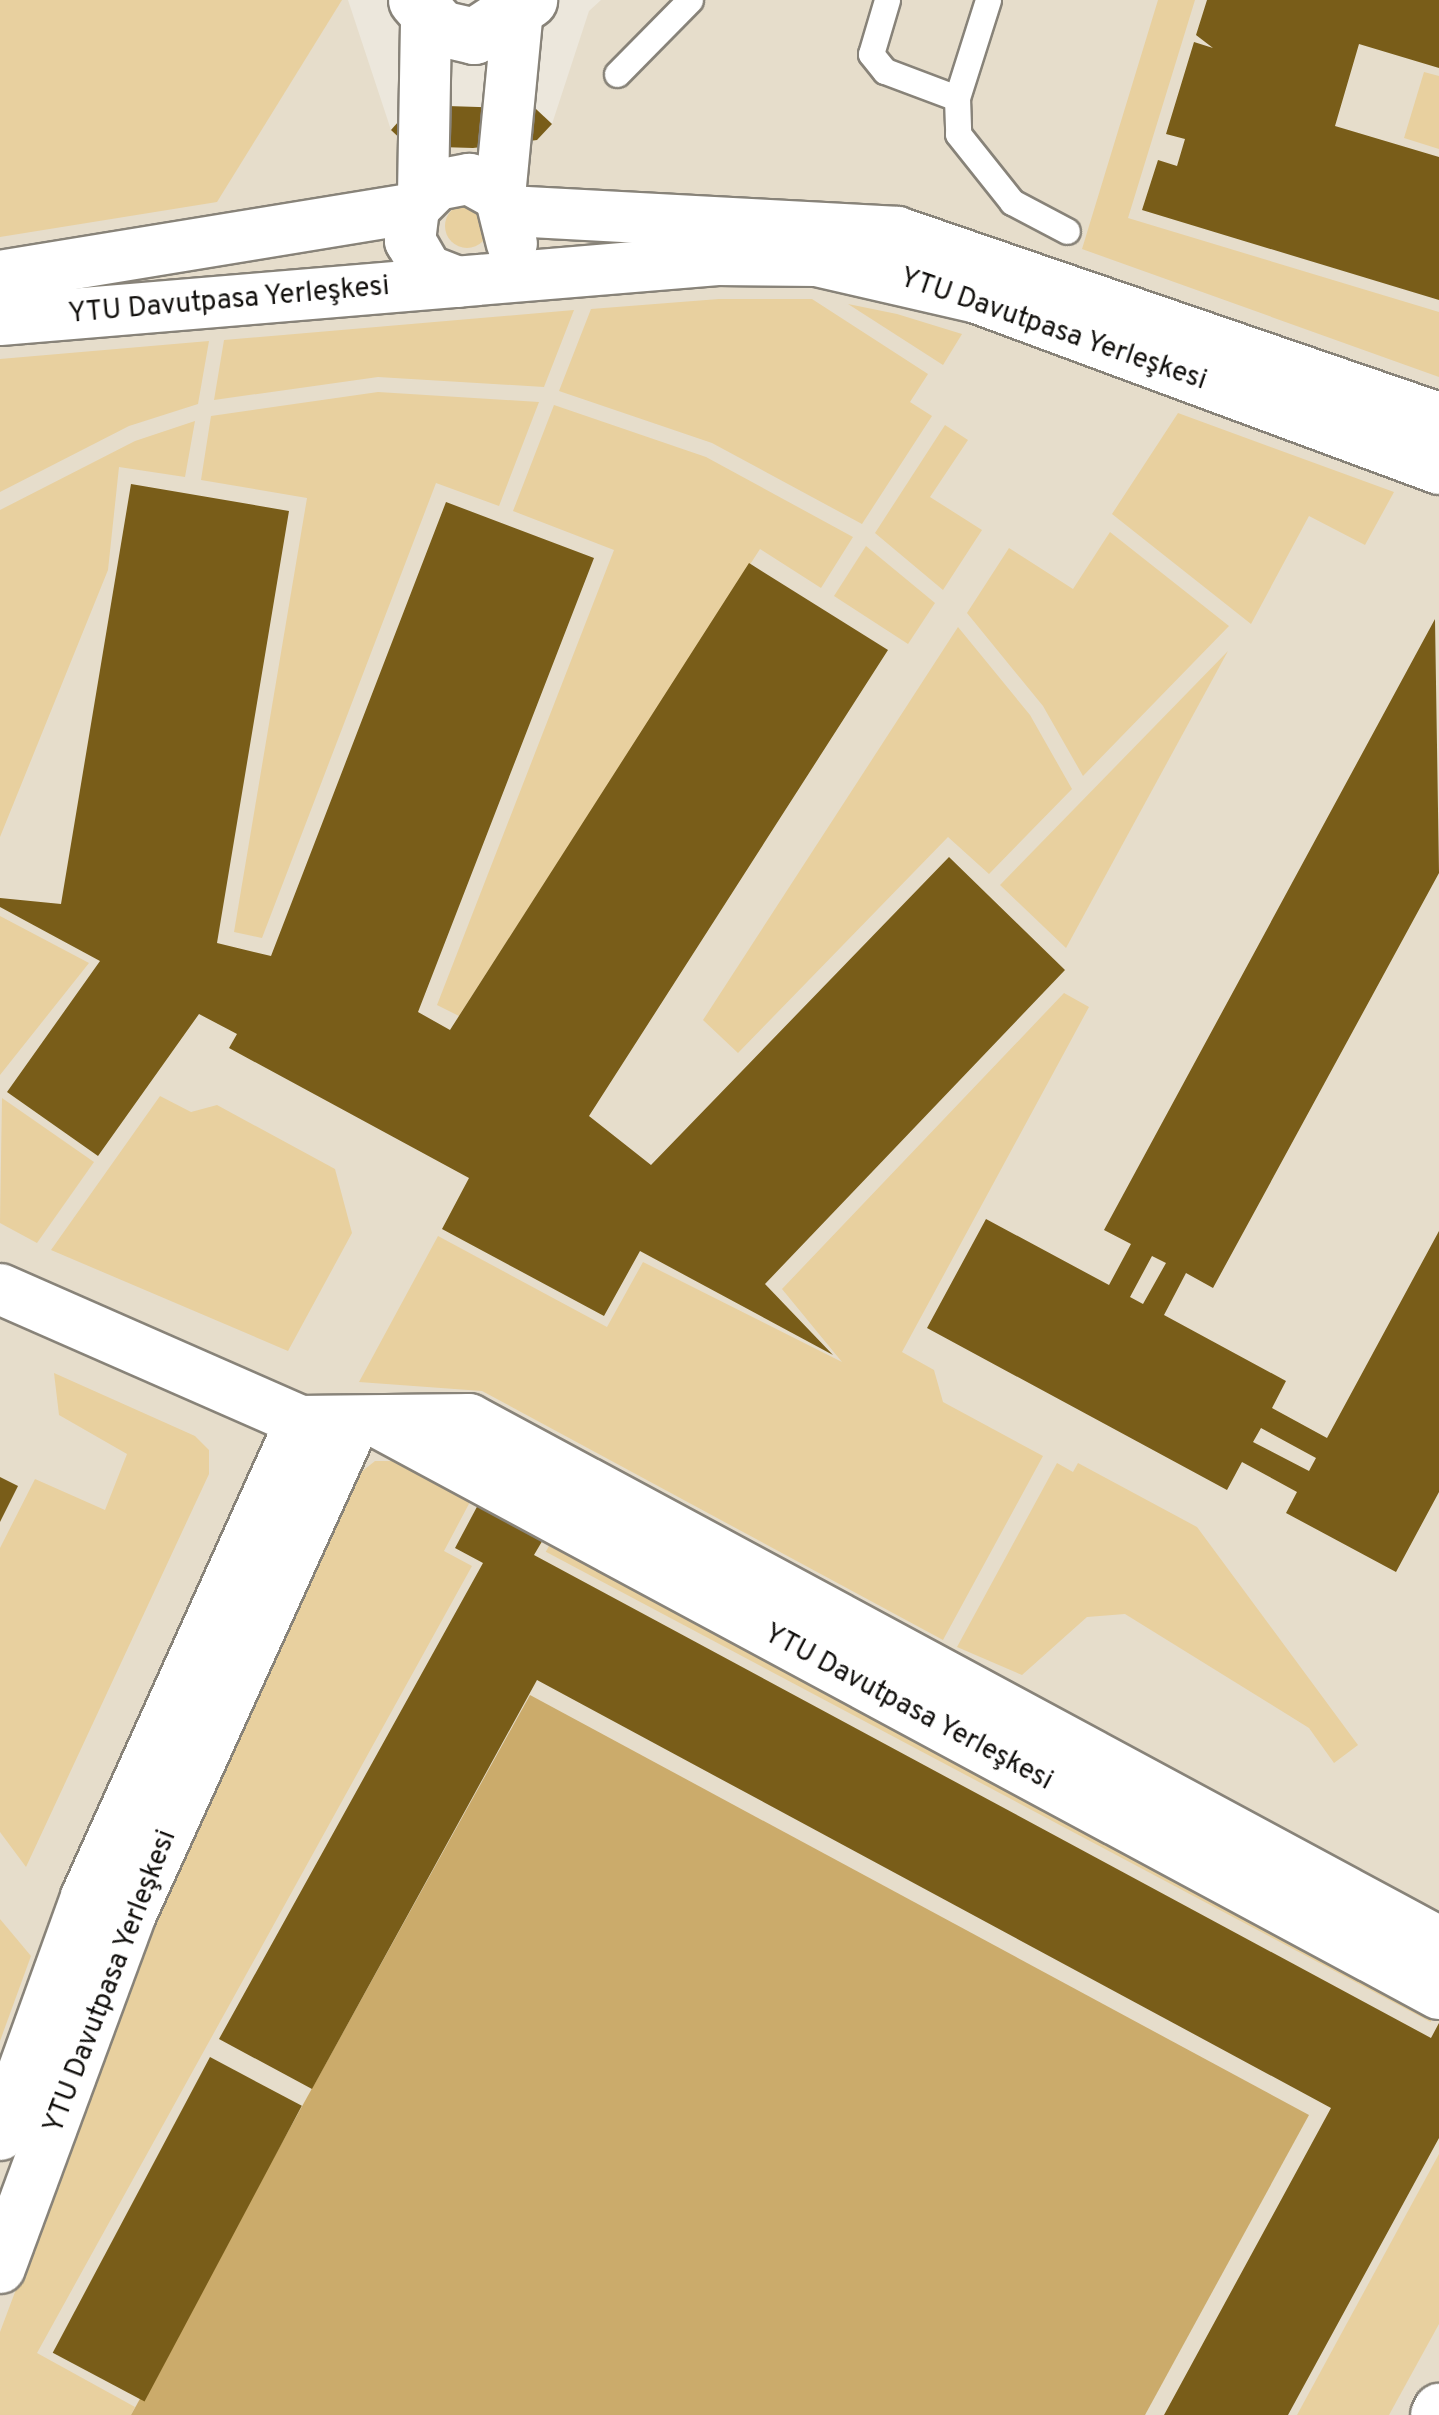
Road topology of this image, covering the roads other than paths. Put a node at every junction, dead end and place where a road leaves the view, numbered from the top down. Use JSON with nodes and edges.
{"nodes":[{"id":1,"x":690,"y":0,"type":"edge"},
{"id":2,"x":888,"y":0,"type":"edge"},
{"id":3,"x":988,"y":0,"type":"edge"},
{"id":4,"x":523,"y":3,"type":"edge"},
{"id":5,"x":421,"y":8,"type":"edge"},
{"id":6,"x":617,"y":74,"type":"dead end"},
{"id":7,"x":958,"y":98,"type":"junction"},
{"id":8,"x":418,"y":201,"type":"junction"},
{"id":9,"x":505,"y":203,"type":"junction"},
{"id":10,"x":1067,"y":231,"type":"dead end"},
{"id":11,"x":0,"y":276,"type":"edge"},
{"id":12,"x":466,"y":282,"type":"junction"},
{"id":13,"x":0,"y":320,"type":"edge"},
{"id":14,"x":1439,"y":418,"type":"edge"},
{"id":15,"x":1439,"y":468,"type":"edge"},
{"id":16,"x":0,"y":1289,"type":"edge"},
{"id":17,"x":301,"y":1421,"type":"junction"},
{"id":18,"x":365,"y":1424,"type":"junction"},
{"id":19,"x":1439,"y":1942,"type":"edge"},
{"id":20,"x":1439,"y":1994,"type":"edge"},
{"id":21,"x":0,"y":2135,"type":"edge"},
{"id":22,"x":0,"y":2268,"type":"edge"}],
"edges":[{"from":1,"to":6,"type":"lane"},
{"from":2,"to":7,"type":"lane"},
{"from":3,"to":7,"type":"lane"},
{"from":4,"to":5,"type":"main road"},
{"from":4,"to":9,"type":"street"},
{"from":5,"to":8,"type":"street","name":"YTU Davutpasa Yerleşkesi"},
{"from":7,"to":10,"type":"lane"},
{"from":8,"to":9,"type":"street","name":"YTU Davutpasa Yerleşkesi"},
{"from":8,"to":11,"type":"street","name":"YTU Davutpasa Yerleşkesi"},
{"from":8,"to":12,"type":"street","name":"YTU Davutpasa Yerleşkesi"},
{"from":9,"to":12,"type":"street"},
{"from":9,"to":14,"type":"street","name":"YTU Davutpasa Yerleşkesi"},
{"from":12,"to":13,"type":"street","name":"YTU Davutpasa Yerleşkesi"},
{"from":12,"to":15,"type":"street","name":"YTU Davutpasa Yerleşkesi"},
{"from":16,"to":17,"type":"street","name":"YTU Davutpasa Yerleşkesi"},
{"from":17,"to":18,"type":"street","name":"YTU Davutpasa Yerleşkesi"},
{"from":17,"to":21,"type":"street","name":"YTU Davutpasa Yerleşkesi"},
{"from":18,"to":19,"type":"street","name":"YTU Davutpasa Yerleşkesi"},
{"from":18,"to":20,"type":"street","name":"YTU Davutpasa Yerleşkesi"},
{"from":18,"to":22,"type":"street","name":"YTU Davutpasa Yerleşkesi"}]}
